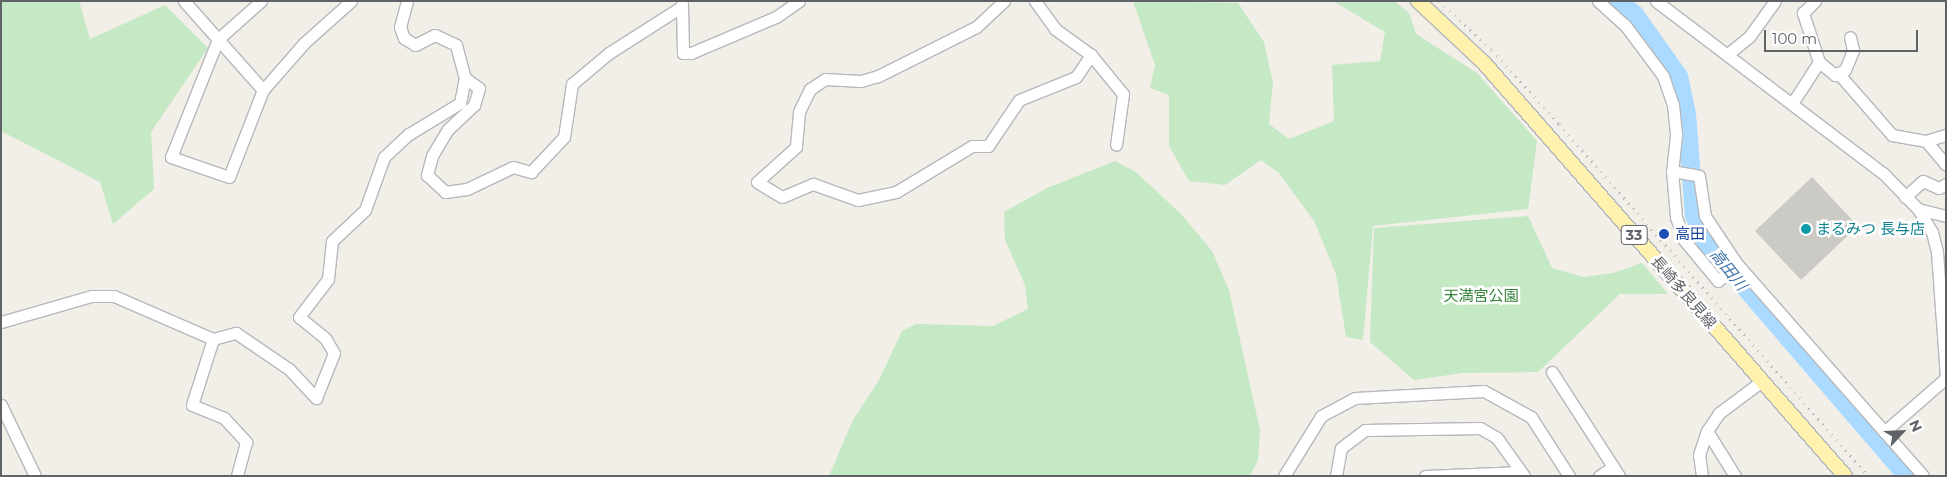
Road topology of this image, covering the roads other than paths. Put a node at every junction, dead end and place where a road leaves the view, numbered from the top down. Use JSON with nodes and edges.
{"nodes":[{"id":1,"x":184,"y":1,"type":"edge"},
{"id":2,"x":261,"y":1,"type":"edge"},
{"id":3,"x":351,"y":1,"type":"edge"},
{"id":4,"x":407,"y":1,"type":"edge"},
{"id":5,"x":799,"y":1,"type":"edge"},
{"id":6,"x":1004,"y":1,"type":"edge"},
{"id":7,"x":1035,"y":1,"type":"edge"},
{"id":8,"x":1418,"y":1,"type":"edge"},
{"id":9,"x":1656,"y":1,"type":"edge"},
{"id":10,"x":1775,"y":1,"type":"edge"},
{"id":11,"x":1815,"y":1,"type":"edge"},
{"id":12,"x":1601,"y":2,"type":"edge"},
{"id":13,"x":682,"y":4,"type":"edge"},
{"id":14,"x":1850,"y":37,"type":"dead end"},
{"id":15,"x":218,"y":39,"type":"junction"},
{"id":16,"x":1729,"y":53,"type":"junction"},
{"id":17,"x":1091,"y":55,"type":"junction"},
{"id":18,"x":1820,"y":62,"type":"junction"},
{"id":19,"x":1838,"y":73,"type":"junction"},
{"id":20,"x":465,"y":78,"type":"junction"},
{"id":21,"x":263,"y":90,"type":"junction"},
{"id":22,"x":1793,"y":102,"type":"junction"},
{"id":23,"x":1946,"y":135,"type":"edge"},
{"id":24,"x":1926,"y":141,"type":"junction"},
{"id":25,"x":1116,"y":145,"type":"dead end"},
{"id":26,"x":1946,"y":165,"type":"edge"},
{"id":27,"x":1672,"y":171,"type":"junction"},
{"id":28,"x":1944,"y":187,"type":"edge"},
{"id":29,"x":1905,"y":197,"type":"junction"},
{"id":30,"x":1918,"y":209,"type":"junction"},
{"id":31,"x":1946,"y":216,"type":"edge"},
{"id":32,"x":1738,"y":264,"type":"junction"},
{"id":33,"x":1,"y":322,"type":"edge"},
{"id":34,"x":213,"y":339,"type":"junction"},
{"id":35,"x":1552,"y":372,"type":"dead end"},
{"id":36,"x":1946,"y":379,"type":"edge"},
{"id":37,"x":1762,"y":381,"type":"junction"},
{"id":38,"x":1,"y":405,"type":"edge"},
{"id":39,"x":1706,"y":431,"type":"junction"},
{"id":40,"x":1884,"y":432,"type":"junction"},
{"id":41,"x":1616,"y":471,"type":"edge"},
{"id":42,"x":1522,"y":474,"type":"edge"},
{"id":43,"x":35,"y":476,"type":"edge"},
{"id":44,"x":236,"y":476,"type":"edge"},
{"id":45,"x":1284,"y":476,"type":"edge"},
{"id":46,"x":1336,"y":476,"type":"edge"},
{"id":47,"x":1425,"y":476,"type":"edge"},
{"id":48,"x":1569,"y":476,"type":"edge"},
{"id":49,"x":1599,"y":476,"type":"edge"},
{"id":50,"x":1702,"y":476,"type":"edge"},
{"id":51,"x":1735,"y":476,"type":"edge"},
{"id":52,"x":1844,"y":476,"type":"edge"},
{"id":53,"x":1923,"y":476,"type":"edge"}],
"edges":[{"from":1,"to":15,"type":"street"},
{"from":2,"to":15,"type":"street"},
{"from":3,"to":21,"type":"street"},
{"from":4,"to":20,"type":"street"},
{"from":5,"to":13,"type":"street"},
{"from":6,"to":17,"type":"street"},
{"from":7,"to":17,"type":"street"},
{"from":8,"to":37,"type":"main road","name":"長崎多良見線","number":"33"},
{"from":9,"to":16,"type":"street"},
{"from":10,"to":16,"type":"street"},
{"from":11,"to":18,"type":"street"},
{"from":12,"to":27,"type":"street"},
{"from":13,"to":20,"type":"street"},
{"from":14,"to":19,"type":"street"},
{"from":15,"to":21,"type":"street"},
{"from":15,"to":21,"type":"street"},
{"from":16,"to":22,"type":"street"},
{"from":17,"to":25,"type":"street"},
{"from":18,"to":19,"type":"street"},
{"from":18,"to":22,"type":"street"},
{"from":19,"to":24,"type":"street"},
{"from":20,"to":34,"type":"street"},
{"from":22,"to":29,"type":"street"},
{"from":23,"to":24,"type":"street"},
{"from":24,"to":26,"type":"street"},
{"from":27,"to":32,"type":"street"},
{"from":27,"to":32,"type":"street"},
{"from":28,"to":29,"type":"street"},
{"from":29,"to":30,"type":"street"},
{"from":30,"to":31,"type":"street"},
{"from":30,"to":36,"type":"street"},
{"from":32,"to":40,"type":"street"},
{"from":33,"to":34,"type":"street"},
{"from":34,"to":44,"type":"street"},
{"from":35,"to":41,"type":"street"},
{"from":36,"to":40,"type":"street"},
{"from":37,"to":39,"type":"street"},
{"from":37,"to":52,"type":"main road","name":"長崎多良見線","number":"33"},
{"from":38,"to":43,"type":"street"},
{"from":39,"to":50,"type":"street"},
{"from":39,"to":51,"type":"street"},
{"from":40,"to":53,"type":"street"},
{"from":41,"to":49,"type":"street"},
{"from":42,"to":46,"type":"street"},
{"from":42,"to":47,"type":"street"},
{"from":45,"to":48,"type":"street"}]}
